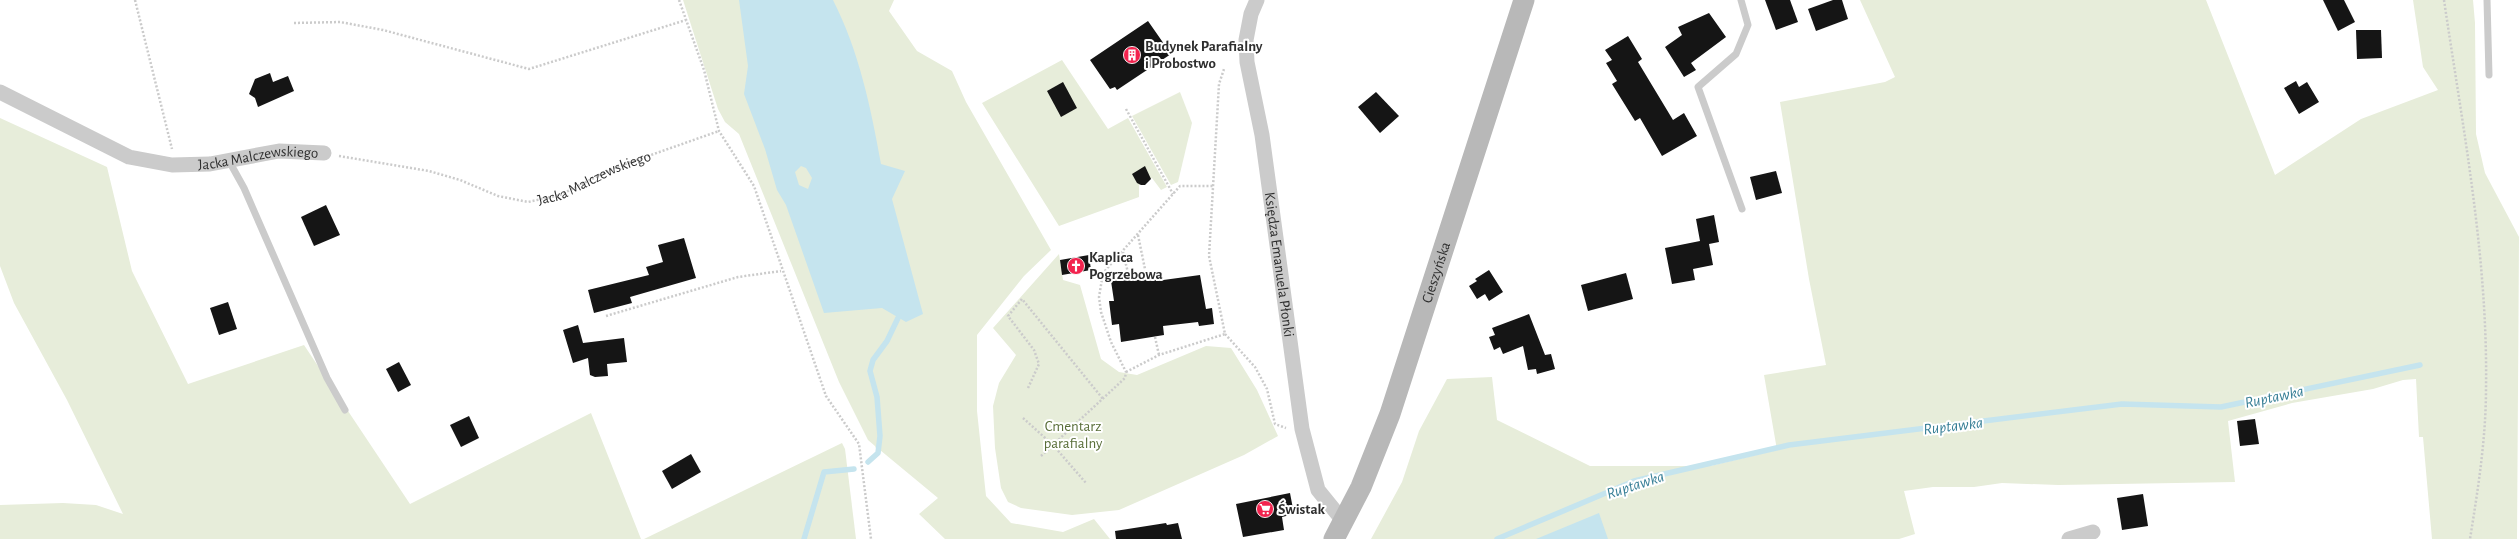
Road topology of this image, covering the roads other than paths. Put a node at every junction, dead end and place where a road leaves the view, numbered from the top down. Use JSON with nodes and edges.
{"nodes":[{"id":1,"x":1257,"y":0,"type":"edge"},
{"id":2,"x":1524,"y":0,"type":"edge"},
{"id":3,"x":1741,"y":0,"type":"edge"},
{"id":4,"x":2487,"y":0,"type":"edge"},
{"id":5,"x":2489,"y":75,"type":"dead end"},
{"id":6,"x":0,"y":92,"type":"edge"},
{"id":7,"x":324,"y":153,"type":"road end"},
{"id":8,"x":229,"y":161,"type":"junction"},
{"id":9,"x":1742,"y":209,"type":"dead end"},
{"id":10,"x":346,"y":410,"type":"dead end"},
{"id":11,"x":1339,"y":530,"type":"edge"},
{"id":12,"x":2093,"y":532,"type":"dead end"},
{"id":13,"x":2069,"y":539,"type":"edge"}],
"edges":[{"from":1,"to":11,"type":"street","name":"Księdza Emanuela Płonki"},
{"from":2,"to":11,"type":"main road","name":"Cieszyńska"},
{"from":3,"to":9,"type":"lane"},
{"from":4,"to":5,"type":"lane"},
{"from":6,"to":8,"type":"street","name":"Jacka Malczewskiego"},
{"from":7,"to":8,"type":"street","name":"Jacka Malczewskiego"},
{"from":8,"to":10,"type":"lane"},
{"from":12,"to":13,"type":"street"}]}
